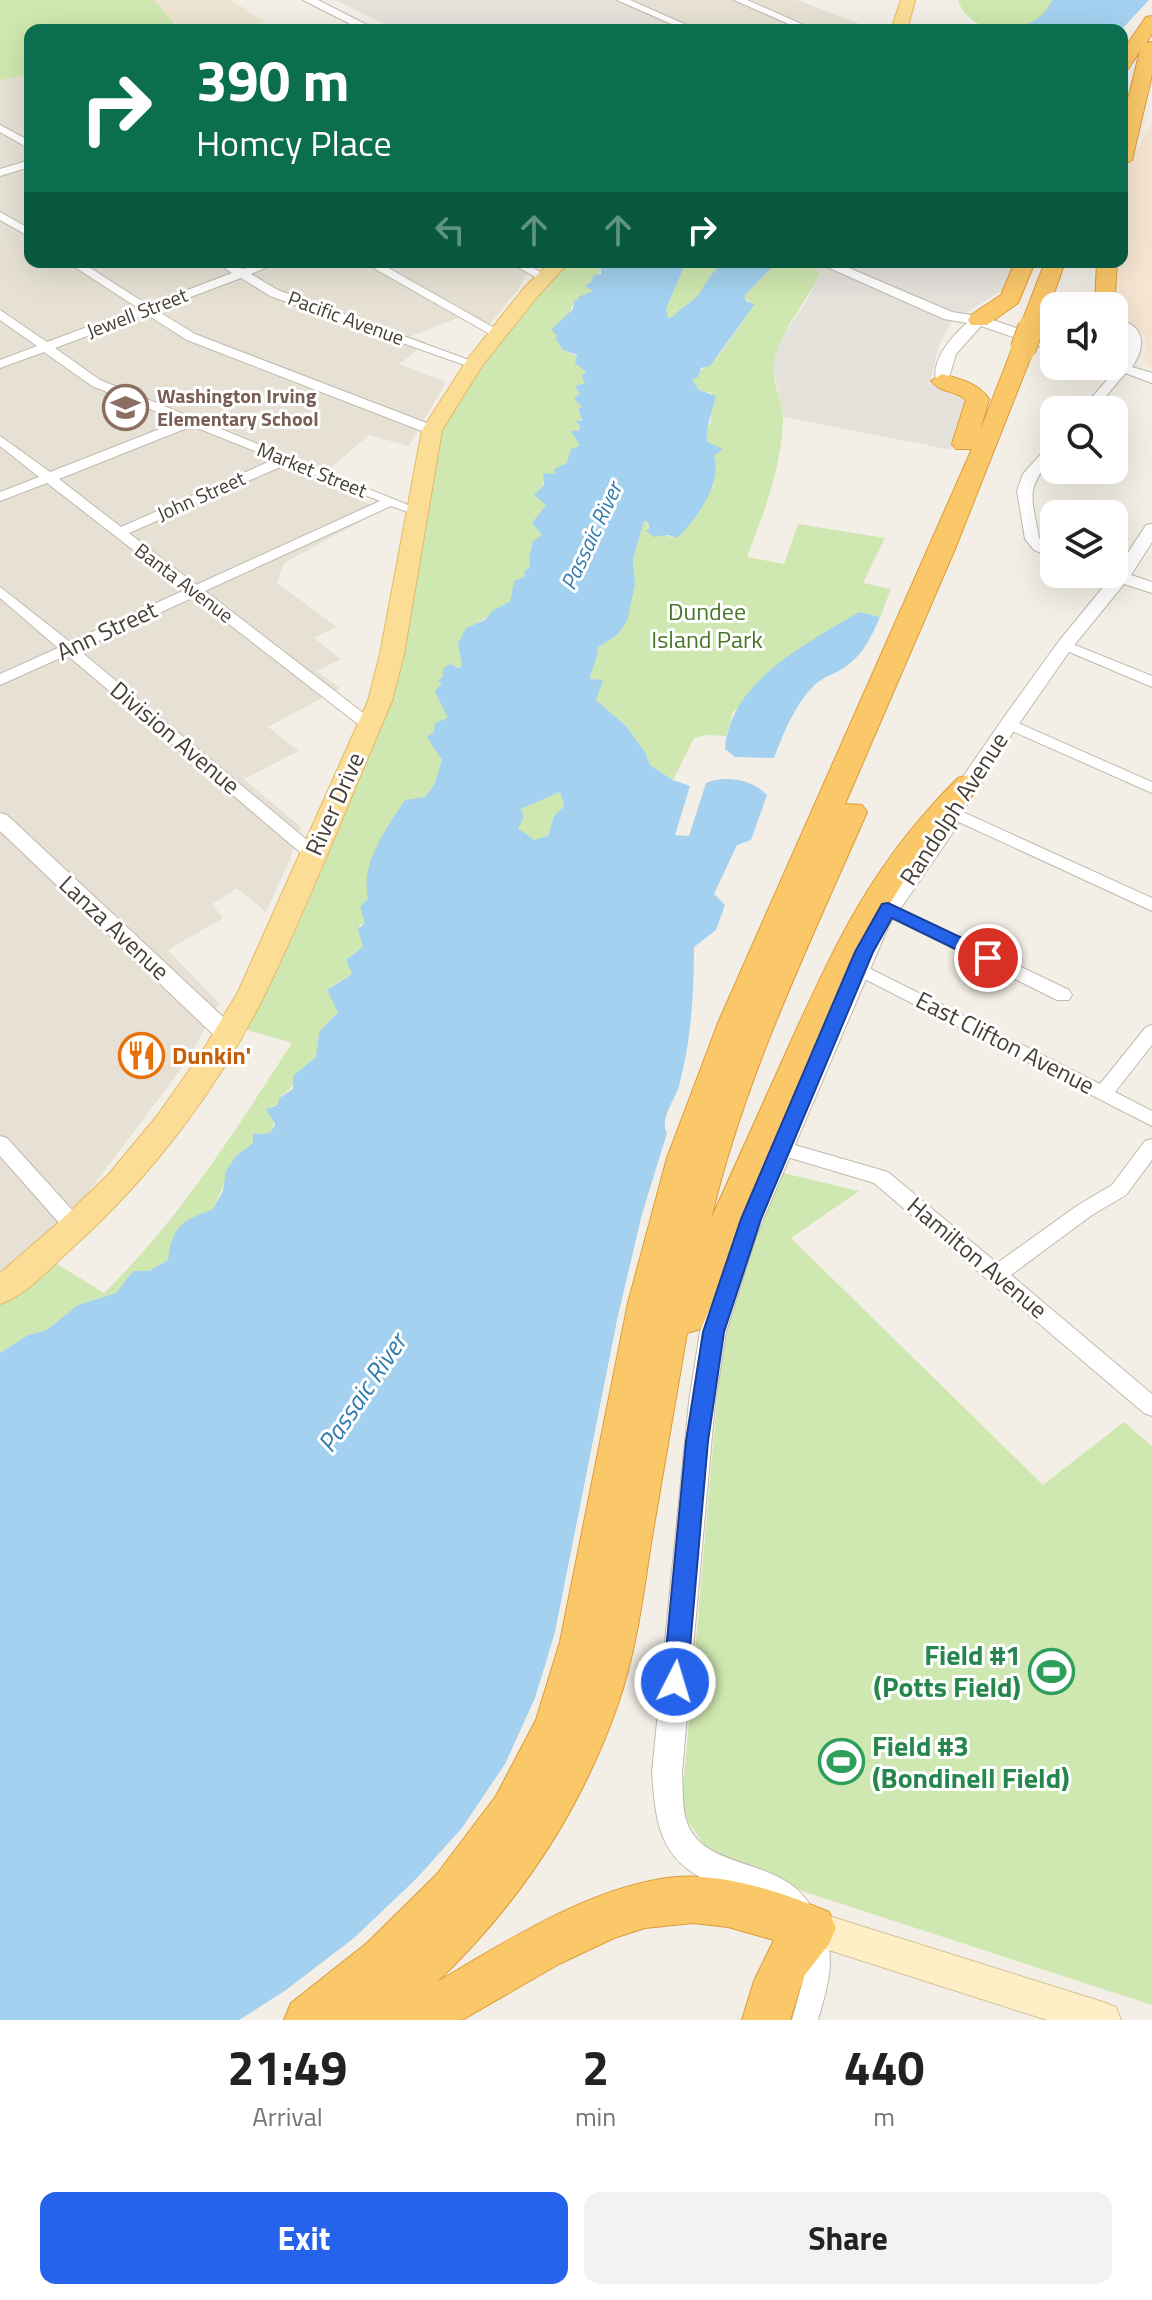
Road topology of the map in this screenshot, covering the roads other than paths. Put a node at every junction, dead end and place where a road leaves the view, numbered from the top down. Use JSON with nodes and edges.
{"nodes":[{"id":1,"x":309,"y":0,"type":"edge"},
{"id":2,"x":622,"y":0,"type":"edge"},
{"id":3,"x":739,"y":0,"type":"edge"},
{"id":4,"x":908,"y":0,"type":"edge"},
{"id":5,"x":1152,"y":21,"type":"edge"},
{"id":6,"x":359,"y":24,"type":"edge"},
{"id":7,"x":679,"y":24,"type":"edge"},
{"id":8,"x":796,"y":24,"type":"edge"},
{"id":9,"x":901,"y":24,"type":"edge"},
{"id":10,"x":1146,"y":45,"type":"edge"},
{"id":11,"x":1128,"y":60,"type":"edge"},
{"id":12,"x":1128,"y":71,"type":"edge"},
{"id":13,"x":1128,"y":103,"type":"edge"},
{"id":14,"x":0,"y":128,"type":"edge"},
{"id":15,"x":1128,"y":131,"type":"edge"},
{"id":16,"x":24,"y":142,"type":"edge"},
{"id":17,"x":24,"y":165,"type":"edge"},
{"id":18,"x":0,"y":173,"type":"edge"},
{"id":19,"x":0,"y":215,"type":"edge"},
{"id":20,"x":24,"y":230,"type":"edge"},
{"id":21,"x":82,"y":268,"type":"edge"},
{"id":22,"x":232,"y":268,"type":"edge"},
{"id":23,"x":258,"y":268,"type":"edge"},
{"id":24,"x":380,"y":268,"type":"edge"},
{"id":25,"x":526,"y":268,"type":"edge"},
{"id":26,"x":554,"y":268,"type":"edge"},
{"id":27,"x":837,"y":268,"type":"edge"},
{"id":28,"x":858,"y":268,"type":"edge"},
{"id":29,"x":1022,"y":268,"type":"edge"},
{"id":30,"x":1054,"y":268,"type":"edge"},
{"id":31,"x":1070,"y":268,"type":"edge"},
{"id":32,"x":1107,"y":268,"type":"edge"},
{"id":33,"x":242,"y":274,"type":"junction"},
{"id":34,"x":544,"y":278,"type":"junction"},
{"id":35,"x":1050,"y":292,"type":"edge"},
{"id":36,"x":1061,"y":292,"type":"edge"},
{"id":37,"x":1106,"y":292,"type":"edge"},
{"id":38,"x":147,"y":309,"type":"junction"},
{"id":39,"x":0,"y":314,"type":"edge"},
{"id":40,"x":973,"y":319,"type":"junction"},
{"id":41,"x":1128,"y":330,"type":"edge"},
{"id":42,"x":499,"y":334,"type":"junction"},
{"id":43,"x":1040,"y":336,"type":"edge"},
{"id":44,"x":1040,"y":341,"type":"edge"},
{"id":45,"x":1040,"y":343,"type":"edge"},
{"id":46,"x":46,"y":347,"type":"junction"},
{"id":47,"x":1128,"y":355,"type":"edge"},
{"id":48,"x":0,"y":364,"type":"edge"},
{"id":49,"x":474,"y":364,"type":"junction"},
{"id":50,"x":1128,"y":370,"type":"edge"},
{"id":51,"x":1152,"y":378,"type":"edge"},
{"id":52,"x":942,"y":381,"type":"joint"},
{"id":53,"x":193,"y":421,"type":"junction"},
{"id":54,"x":432,"y":430,"type":"junction"},
{"id":55,"x":0,"y":440,"type":"edge"},
{"id":56,"x":285,"y":460,"type":"junction"},
{"id":57,"x":1040,"y":464,"type":"edge"},
{"id":58,"x":48,"y":477,"type":"junction"},
{"id":59,"x":0,"y":497,"type":"edge"},
{"id":60,"x":389,"y":502,"type":"junction"},
{"id":61,"x":416,"y":511,"type":"junction"},
{"id":62,"x":1152,"y":529,"type":"edge"},
{"id":63,"x":118,"y":533,"type":"junction"},
{"id":64,"x":1040,"y":547,"type":"edge"},
{"id":65,"x":1128,"y":561,"type":"edge"},
{"id":66,"x":1128,"y":579,"type":"edge"},
{"id":67,"x":1108,"y":588,"type":"edge"},
{"id":68,"x":1152,"y":588,"type":"edge"},
{"id":69,"x":0,"y":591,"type":"edge"},
{"id":70,"x":194,"y":591,"type":"junction"},
{"id":71,"x":1065,"y":645,"type":"junction"},
{"id":72,"x":68,"y":649,"type":"junction"},
{"id":73,"x":0,"y":680,"type":"edge"},
{"id":74,"x":1152,"y":682,"type":"edge"},
{"id":75,"x":1009,"y":724,"type":"junction"},
{"id":76,"x":369,"y":725,"type":"junction"},
{"id":77,"x":1152,"y":788,"type":"edge"},
{"id":78,"x":835,"y":795,"type":"junction"},
{"id":79,"x":961,"y":799,"type":"junction"},
{"id":80,"x":0,"y":820,"type":"edge"},
{"id":81,"x":313,"y":854,"type":"junction"},
{"id":82,"x":1152,"y":905,"type":"edge"},
{"id":83,"x":888,"y":909,"type":"junction"},
{"id":84,"x":857,"y":968,"type":"junction"},
{"id":85,"x":1063,"y":995,"type":"dead end"},
{"id":86,"x":1152,"y":1032,"type":"edge"},
{"id":87,"x":228,"y":1035,"type":"junction"},
{"id":88,"x":1103,"y":1094,"type":"junction"},
{"id":89,"x":1152,"y":1119,"type":"edge"},
{"id":90,"x":0,"y":1143,"type":"edge"},
{"id":91,"x":1152,"y":1146,"type":"edge"},
{"id":92,"x":781,"y":1148,"type":"junction"},
{"id":93,"x":75,"y":1227,"type":"junction"},
{"id":94,"x":997,"y":1274,"type":"junction"},
{"id":95,"x":0,"y":1291,"type":"edge"},
{"id":96,"x":1152,"y":1407,"type":"edge"},
{"id":97,"x":620,"y":1605,"type":"junction"},
{"id":98,"x":813,"y":1928,"type":"junction"},
{"id":99,"x":308,"y":2020,"type":"edge"},
{"id":100,"x":359,"y":2020,"type":"edge"},
{"id":101,"x":417,"y":2020,"type":"edge"},
{"id":102,"x":766,"y":2020,"type":"edge"},
{"id":103,"x":805,"y":2020,"type":"edge"},
{"id":104,"x":1103,"y":2020,"type":"edge"}],
"edges":[{"from":1,"to":6,"type":"street"},
{"from":2,"to":7,"type":"street"},
{"from":3,"to":8,"type":"street"},
{"from":4,"to":9,"type":"main road"},
{"from":5,"to":10,"type":"highway"},
{"from":10,"to":11,"type":"highway"},
{"from":10,"to":12,"type":"highway"},
{"from":10,"to":13,"type":"highway"},
{"from":10,"to":15,"type":"highway"},
{"from":14,"to":16,"type":"street"},
{"from":17,"to":18,"type":"street"},
{"from":19,"to":20,"type":"street"},
{"from":21,"to":38,"type":"street"},
{"from":22,"to":33,"type":"street","name":"Pacific Avenue"},
{"from":23,"to":33,"type":"street","name":"Jewell Street"},
{"from":24,"to":42,"type":"street"},
{"from":25,"to":34,"type":"street"},
{"from":26,"to":34,"type":"main road","name":"River Drive"},
{"from":27,"to":40,"type":"street"},
{"from":28,"to":40,"type":"street"},
{"from":29,"to":40,"type":"highway"},
{"from":30,"to":35,"type":"highway"},
{"from":31,"to":36,"type":"highway"},
{"from":32,"to":37,"type":"highway"},
{"from":33,"to":38,"type":"street","name":"Jewell Street"},
{"from":33,"to":49,"type":"street","name":"Pacific Avenue"},
{"from":34,"to":42,"type":"main road","name":"River Drive"},
{"from":38,"to":46,"type":"street","name":"Jewell Street"},
{"from":38,"to":54,"type":"street"},
{"from":39,"to":46,"type":"street","name":"Market Street"},
{"from":40,"to":43,"type":"street"},
{"from":40,"to":52,"type":"street"},
{"from":41,"to":47,"type":"street"},
{"from":42,"to":49,"type":"main road","name":"River Drive"},
{"from":44,"to":78,"type":"highway"},
{"from":45,"to":97,"type":"highway"},
{"from":46,"to":48,"type":"street","name":"Jewell Street"},
{"from":46,"to":53,"type":"street","name":"Market Street"},
{"from":49,"to":54,"type":"main road","name":"River Drive"},
{"from":50,"to":51,"type":"street"},
{"from":52,"to":78,"type":"highway"},
{"from":53,"to":56,"type":"street","name":"Market Street"},
{"from":53,"to":58,"type":"street"},
{"from":54,"to":61,"type":"main road","name":"River Drive"},
{"from":55,"to":58,"type":"street","name":"Banta Avenue"},
{"from":56,"to":60,"type":"street","name":"Market Street"},
{"from":56,"to":63,"type":"street","name":"John Street"},
{"from":57,"to":64,"type":"street"},
{"from":58,"to":59,"type":"street"},
{"from":58,"to":63,"type":"street","name":"Banta Avenue"},
{"from":60,"to":61,"type":"street","name":"Market Street"},
{"from":60,"to":70,"type":"street","name":"Ann Street"},
{"from":61,"to":76,"type":"main road","name":"River Drive"},
{"from":62,"to":65,"type":"street","name":"Randolph Avenue"},
{"from":63,"to":70,"type":"street","name":"Banta Avenue"},
{"from":66,"to":68,"type":"street"},
{"from":67,"to":71,"type":"street","name":"Randolph Avenue"},
{"from":69,"to":72,"type":"street","name":"Division Avenue"},
{"from":70,"to":72,"type":"street","name":"Ann Street"},
{"from":70,"to":76,"type":"street","name":"Banta Avenue"},
{"from":71,"to":74,"type":"street"},
{"from":71,"to":75,"type":"street","name":"Randolph Avenue"},
{"from":72,"to":73,"type":"street","name":"Ann Street"},
{"from":72,"to":81,"type":"street","name":"Division Avenue"},
{"from":75,"to":77,"type":"street"},
{"from":75,"to":79,"type":"street","name":"Randolph Avenue"},
{"from":76,"to":81,"type":"main road","name":"River Drive"},
{"from":78,"to":99,"type":"highway"},
{"from":79,"to":82,"type":"street"},
{"from":79,"to":83,"type":"street","name":"Randolph Avenue"},
{"from":79,"to":97,"type":"highway"},
{"from":80,"to":87,"type":"street","name":"Lanza Avenue"},
{"from":81,"to":87,"type":"main road","name":"River Drive"},
{"from":83,"to":84,"type":"street","name":"Randolph Avenue"},
{"from":83,"to":85,"type":"street"},
{"from":84,"to":88,"type":"street","name":"East Clifton Avenue"},
{"from":84,"to":92,"type":"street","name":"Randolph Avenue"},
{"from":86,"to":88,"type":"street"},
{"from":87,"to":93,"type":"main road","name":"River Drive"},
{"from":88,"to":89,"type":"street","name":"East Clifton Avenue"},
{"from":90,"to":93,"type":"street"},
{"from":91,"to":94,"type":"street"},
{"from":92,"to":94,"type":"street","name":"Hamilton Avenue"},
{"from":92,"to":98,"type":"street","name":"Randolph Avenue"},
{"from":93,"to":95,"type":"main road","name":"River Drive"},
{"from":94,"to":96,"type":"street","name":"Hamilton Avenue"},
{"from":97,"to":100,"type":"highway"},
{"from":98,"to":101,"type":"highway"},
{"from":98,"to":102,"type":"highway"},
{"from":98,"to":103,"type":"street"},
{"from":98,"to":104,"type":"main road"}]}
